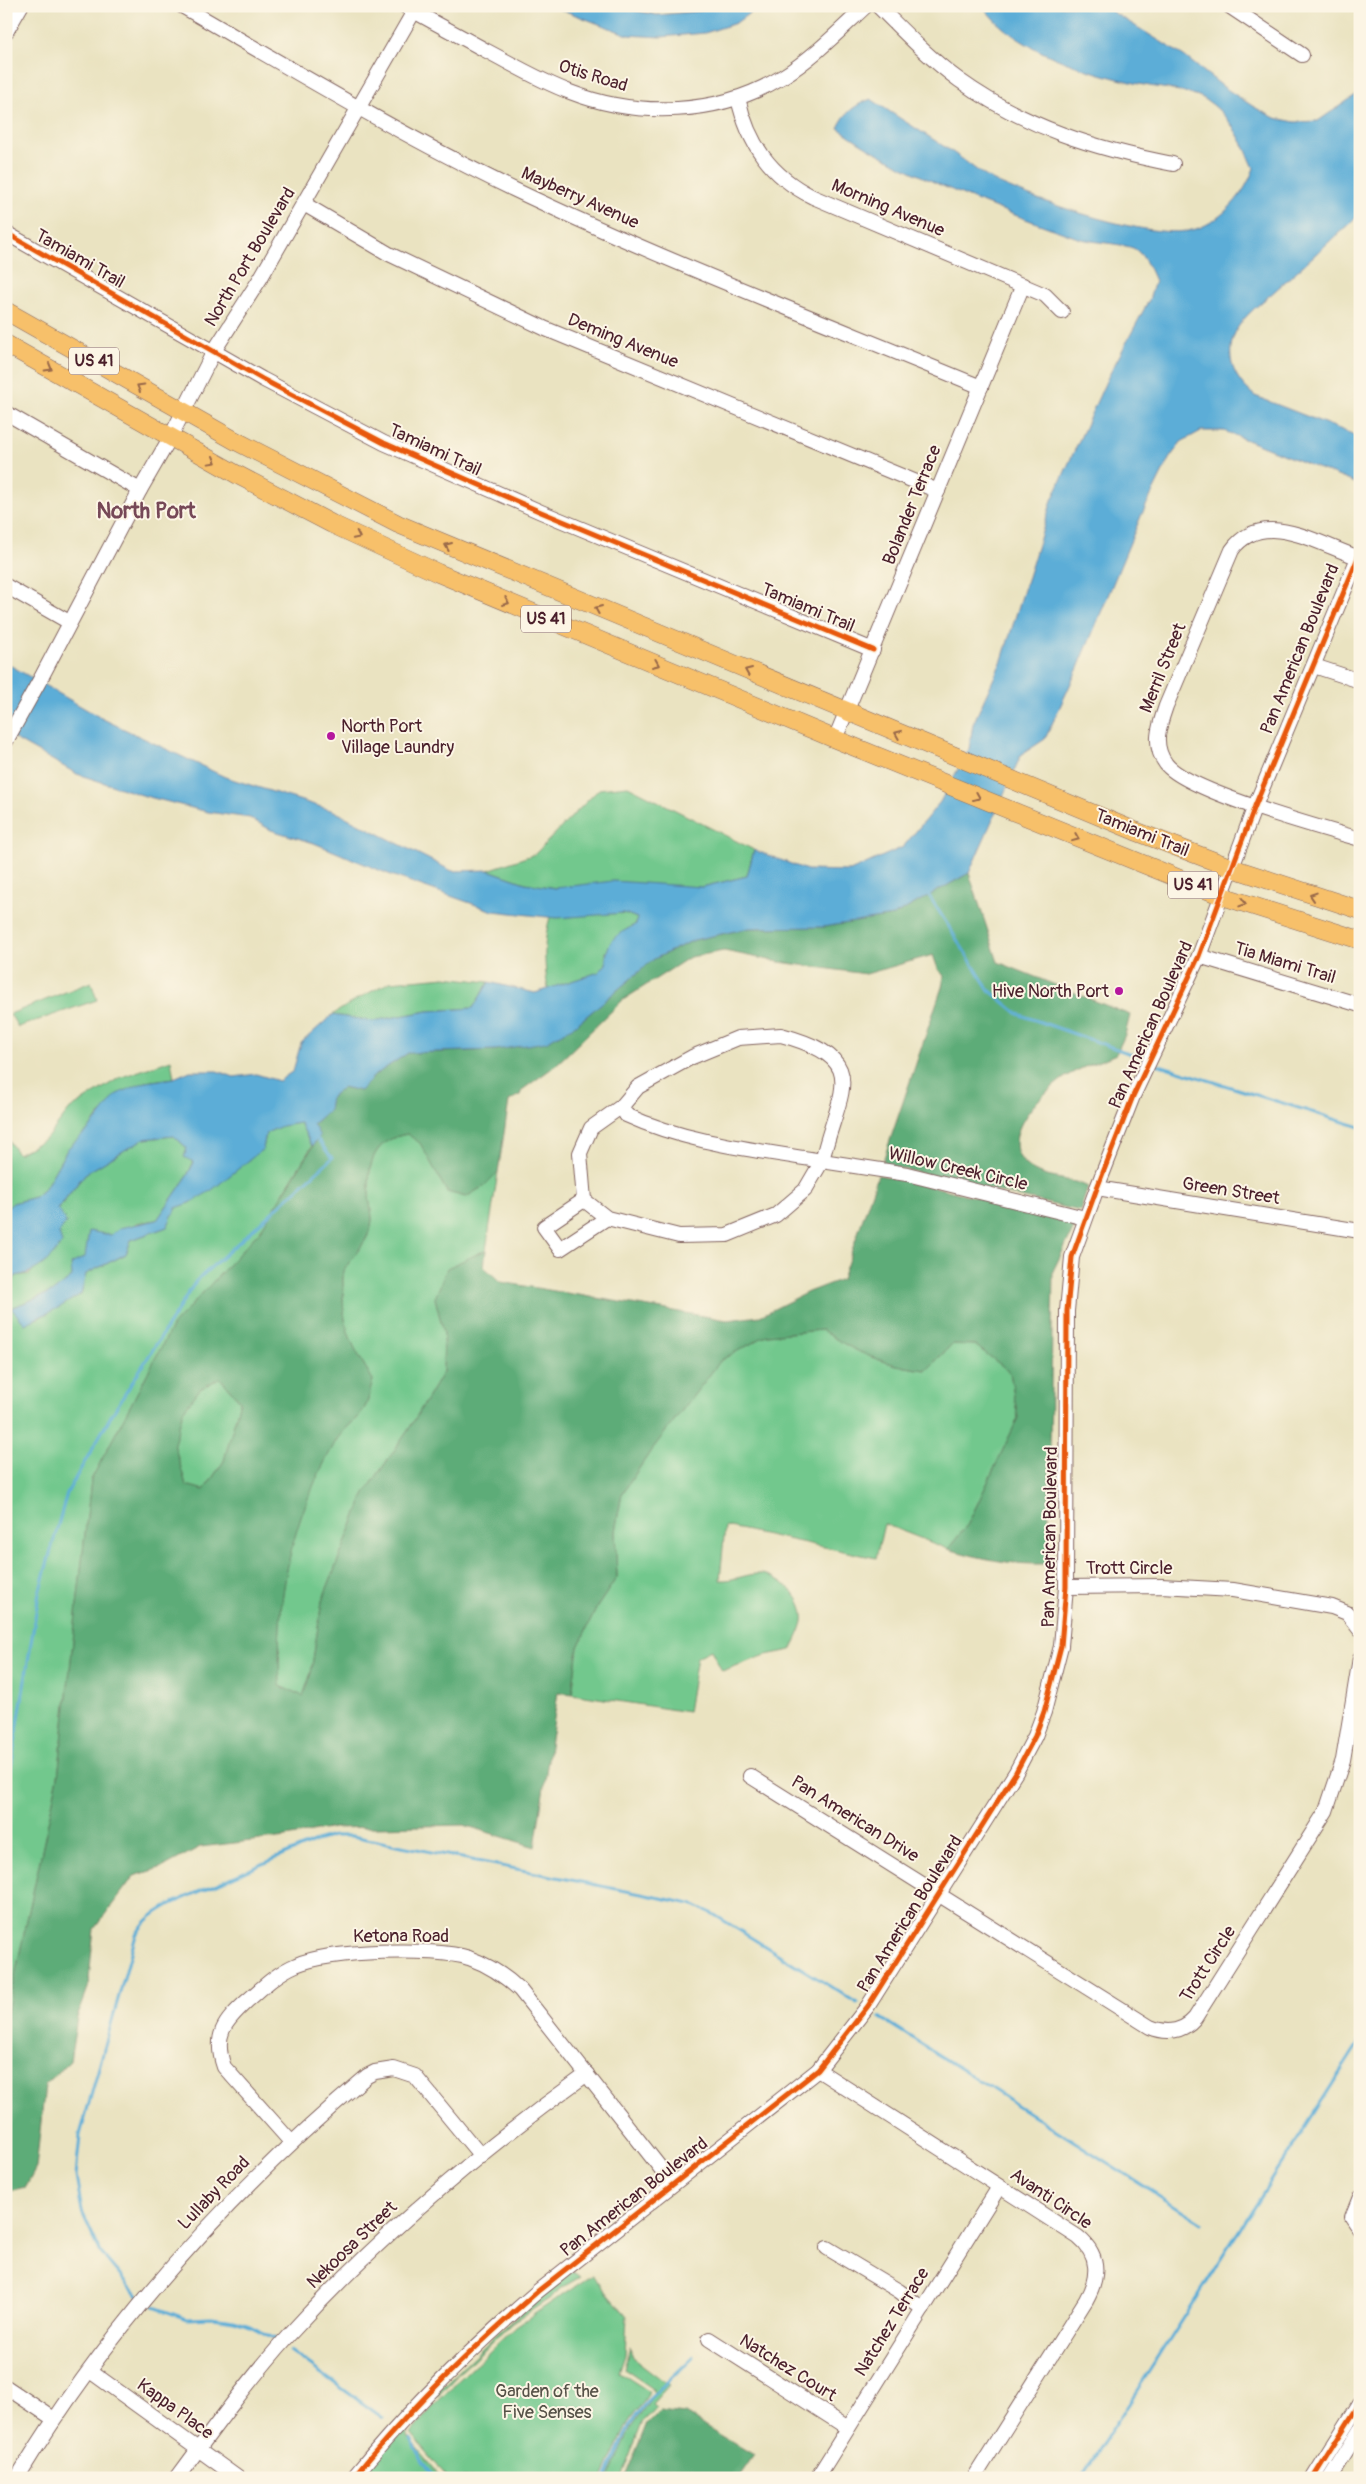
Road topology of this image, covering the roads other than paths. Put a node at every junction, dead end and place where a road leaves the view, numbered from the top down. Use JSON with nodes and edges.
{"nodes":[{"id":1,"x":21,"y":6,"type":"edge"},
{"id":2,"x":182,"y":6,"type":"edge"},
{"id":3,"x":866,"y":6,"type":"edge"},
{"id":4,"x":878,"y":6,"type":"edge"},
{"id":5,"x":1229,"y":6,"type":"edge"},
{"id":6,"x":412,"y":8,"type":"edge"},
{"id":7,"x":6,"y":32,"type":"edge"},
{"id":8,"x":1302,"y":55,"type":"dead end"},
{"id":9,"x":738,"y":98,"type":"junction"},
{"id":10,"x":359,"y":108,"type":"junction"},
{"id":11,"x":1173,"y":164,"type":"dead end"},
{"id":12,"x":304,"y":204,"type":"junction"},
{"id":13,"x":6,"y":233,"type":"edge"},
{"id":14,"x":1023,"y":284,"type":"junction"},
{"id":15,"x":6,"y":311,"type":"edge"},
{"id":16,"x":1062,"y":312,"type":"dead end"},
{"id":17,"x":6,"y":344,"type":"edge"},
{"id":18,"x":214,"y":351,"type":"junction"},
{"id":19,"x":981,"y":387,"type":"junction"},
{"id":20,"x":182,"y":412,"type":"junction"},
{"id":21,"x":6,"y":413,"type":"edge"},
{"id":22,"x":170,"y":438,"type":"junction"},
{"id":23,"x":140,"y":490,"type":"junction"},
{"id":24,"x":938,"y":491,"type":"junction"},
{"id":25,"x":1359,"y":556,"type":"edge"},
{"id":26,"x":6,"y":586,"type":"edge"},
{"id":27,"x":69,"y":622,"type":"junction"},
{"id":28,"x":873,"y":650,"type":"junction"},
{"id":29,"x":1314,"y":666,"type":"junction"},
{"id":30,"x":1360,"y":681,"type":"edge"},
{"id":31,"x":846,"y":712,"type":"junction"},
{"id":32,"x":835,"y":739,"type":"junction"},
{"id":33,"x":6,"y":741,"type":"edge"},
{"id":34,"x":1255,"y":806,"type":"junction"},
{"id":35,"x":1360,"y":839,"type":"edge"},
{"id":36,"x":1232,"y":868,"type":"junction"},
{"id":37,"x":1222,"y":896,"type":"junction"},
{"id":38,"x":1360,"y":910,"type":"edge"},
{"id":39,"x":1360,"y":940,"type":"edge"},
{"id":40,"x":1199,"y":956,"type":"junction"},
{"id":41,"x":1360,"y":1006,"type":"edge"},
{"id":42,"x":622,"y":1106,"type":"junction"},
{"id":43,"x":822,"y":1160,"type":"junction"},
{"id":44,"x":1096,"y":1188,"type":"junction"},
{"id":45,"x":584,"y":1200,"type":"junction"},
{"id":46,"x":607,"y":1218,"type":"junction"},
{"id":47,"x":1085,"y":1218,"type":"junction"},
{"id":48,"x":1360,"y":1231,"type":"edge"},
{"id":49,"x":1066,"y":1587,"type":"junction"},
{"id":50,"x":1360,"y":1630,"type":"edge"},
{"id":51,"x":1360,"y":1658,"type":"edge"},
{"id":52,"x":750,"y":1776,"type":"dead end"},
{"id":53,"x":940,"y":1894,"type":"junction"},
{"id":54,"x":818,"y":2070,"type":"junction"},
{"id":55,"x":587,"y":2074,"type":"junction"},
{"id":56,"x":292,"y":2142,"type":"junction"},
{"id":57,"x":481,"y":2156,"type":"junction"},
{"id":58,"x":673,"y":2184,"type":"junction"},
{"id":59,"x":1000,"y":2187,"type":"junction"},
{"id":60,"x":1360,"y":2197,"type":"edge"},
{"id":61,"x":1360,"y":2229,"type":"edge"},
{"id":62,"x":827,"y":2248,"type":"dead end"},
{"id":63,"x":923,"y":2309,"type":"junction"},
{"id":64,"x":709,"y":2339,"type":"dead end"},
{"id":65,"x":90,"y":2371,"type":"junction"},
{"id":66,"x":6,"y":2387,"type":"edge"},
{"id":67,"x":1360,"y":2403,"type":"edge"},
{"id":68,"x":54,"y":2419,"type":"junction"},
{"id":69,"x":848,"y":2428,"type":"junction"},
{"id":70,"x":1360,"y":2430,"type":"edge"},
{"id":71,"x":199,"y":2449,"type":"junction"},
{"id":72,"x":17,"y":2478,"type":"edge"},
{"id":73,"x":177,"y":2478,"type":"edge"},
{"id":74,"x":238,"y":2478,"type":"edge"},
{"id":75,"x":353,"y":2478,"type":"edge"},
{"id":76,"x":817,"y":2478,"type":"edge"},
{"id":77,"x":974,"y":2478,"type":"edge"},
{"id":78,"x":1313,"y":2478,"type":"edge"},
{"id":79,"x":1330,"y":2478,"type":"edge"}],
"edges":[{"from":1,"to":7,"type":"street"},
{"from":2,"to":10,"type":"street","name":"Mayberry Avenue"},
{"from":3,"to":9,"type":"street","name":"Otis Road"},
{"from":4,"to":11,"type":"street"},
{"from":5,"to":8,"type":"street"},
{"from":6,"to":9,"type":"street","name":"Otis Road"},
{"from":6,"to":10,"type":"street","name":"North Port Boulevard"},
{"from":9,"to":14,"type":"street","name":"Morning Avenue"},
{"from":10,"to":12,"type":"street","name":"North Port Boulevard"},
{"from":10,"to":19,"type":"street","name":"Mayberry Avenue"},
{"from":12,"to":18,"type":"street","name":"North Port Boulevard"},
{"from":12,"to":24,"type":"street","name":"Deming Avenue"},
{"from":13,"to":18,"type":"street","name":"Tamiami Trail"},
{"from":14,"to":16,"type":"street","name":"Morning Avenue"},
{"from":14,"to":19,"type":"street","name":"Bolander Terrace"},
{"from":20,"to":15,"type":"main road","name":"Tamiami Trail","number":"US 41","one_way":true},
{"from":17,"to":22,"type":"main road","name":"Tamiami Trail","number":"US 41","one_way":true},
{"from":18,"to":20,"type":"street","name":"North Port Boulevard"},
{"from":18,"to":28,"type":"street","name":"Tamiami Trail"},
{"from":19,"to":24,"type":"street","name":"Bolander Terrace"},
{"from":20,"to":22,"type":"street","name":"North Port Boulevard"},
{"from":31,"to":20,"type":"main road","name":"Tamiami Trail","number":"US 41","one_way":true},
{"from":21,"to":23,"type":"street"},
{"from":22,"to":23,"type":"street","name":"North Port Boulevard"},
{"from":22,"to":32,"type":"main road","name":"Tamiami Trail","number":"US 41","one_way":true},
{"from":23,"to":27,"type":"street","name":"North Port Boulevard"},
{"from":24,"to":28,"type":"street","name":"Bolander Terrace"},
{"from":25,"to":29,"type":"street","name":"Pan American Boulevard"},
{"from":25,"to":34,"type":"street","name":"Merril Street"},
{"from":26,"to":27,"type":"street"},
{"from":27,"to":33,"type":"street","name":"North Port Boulevard"},
{"from":28,"to":31,"type":"street","name":"Bolander Terrace"},
{"from":29,"to":30,"type":"street"},
{"from":29,"to":34,"type":"street","name":"Pan American Boulevard"},
{"from":31,"to":32,"type":"street","name":"Bolander Terrace"},
{"from":36,"to":31,"type":"main road","name":"Tamiami Trail","number":"US 41","one_way":true},
{"from":32,"to":37,"type":"main road","name":"Tamiami Trail","number":"US 41","one_way":true},
{"from":34,"to":35,"type":"street","name":"Merril Street"},
{"from":34,"to":36,"type":"street","name":"Pan American Boulevard"},
{"from":36,"to":37,"type":"street","name":"Pan American Boulevard"},
{"from":38,"to":36,"type":"main road","name":"Tamiami Trail","number":"US 41","one_way":true},
{"from":37,"to":39,"type":"main road","name":"Tamiami Trail","number":"US 41","one_way":true},
{"from":37,"to":40,"type":"street","name":"Pan American Boulevard"},
{"from":40,"to":41,"type":"street","name":"Tia Miami Trail"},
{"from":40,"to":44,"type":"street","name":"Pan American Boulevard"},
{"from":42,"to":43,"type":"street","name":"Willow Creek Circle"},
{"from":42,"to":43,"type":"street"},
{"from":42,"to":45,"type":"street"},
{"from":43,"to":46,"type":"street"},
{"from":43,"to":47,"type":"street","name":"Willow Creek Circle"},
{"from":44,"to":47,"type":"street","name":"Pan American Boulevard"},
{"from":44,"to":48,"type":"street","name":"Green Street"},
{"from":45,"to":46,"type":"street"},
{"from":45,"to":46,"type":"street"},
{"from":47,"to":49,"type":"street","name":"Pan American Boulevard"},
{"from":49,"to":50,"type":"street","name":"Trott Circle"},
{"from":49,"to":53,"type":"street","name":"Pan American Boulevard"},
{"from":51,"to":53,"type":"street","name":"Trott Circle"},
{"from":52,"to":53,"type":"street","name":"Pan American Drive"},
{"from":53,"to":54,"type":"street","name":"Pan American Boulevard"},
{"from":54,"to":58,"type":"street","name":"Pan American Boulevard"},
{"from":54,"to":59,"type":"street","name":"Avanti Circle"},
{"from":55,"to":56,"type":"street","name":"Ketona Road"},
{"from":55,"to":57,"type":"street","name":"Nekoosa Street"},
{"from":55,"to":58,"type":"street","name":"Ketona Road"},
{"from":56,"to":57,"type":"street","name":"Lullaby Road"},
{"from":56,"to":65,"type":"street","name":"Lullaby Road"},
{"from":57,"to":71,"type":"street","name":"Nekoosa Street"},
{"from":58,"to":75,"type":"street","name":"Pan American Boulevard"},
{"from":59,"to":63,"type":"street","name":"Natchez Terrace"},
{"from":59,"to":77,"type":"street","name":"Avanti Circle"},
{"from":60,"to":61,"type":"street"},
{"from":62,"to":63,"type":"street"},
{"from":63,"to":69,"type":"street","name":"Natchez Terrace"},
{"from":64,"to":69,"type":"street","name":"Natchez Court"},
{"from":65,"to":68,"type":"street","name":"Lullaby Road"},
{"from":65,"to":71,"type":"street","name":"Kappa Place"},
{"from":66,"to":68,"type":"street"},
{"from":67,"to":78,"type":"street"},
{"from":68,"to":72,"type":"street","name":"Lullaby Road"},
{"from":69,"to":76,"type":"street","name":"Natchez Terrace"},
{"from":70,"to":79,"type":"street"},
{"from":71,"to":73,"type":"street","name":"Nekoosa Street"},
{"from":71,"to":74,"type":"street","name":"Kappa Place"}]}
